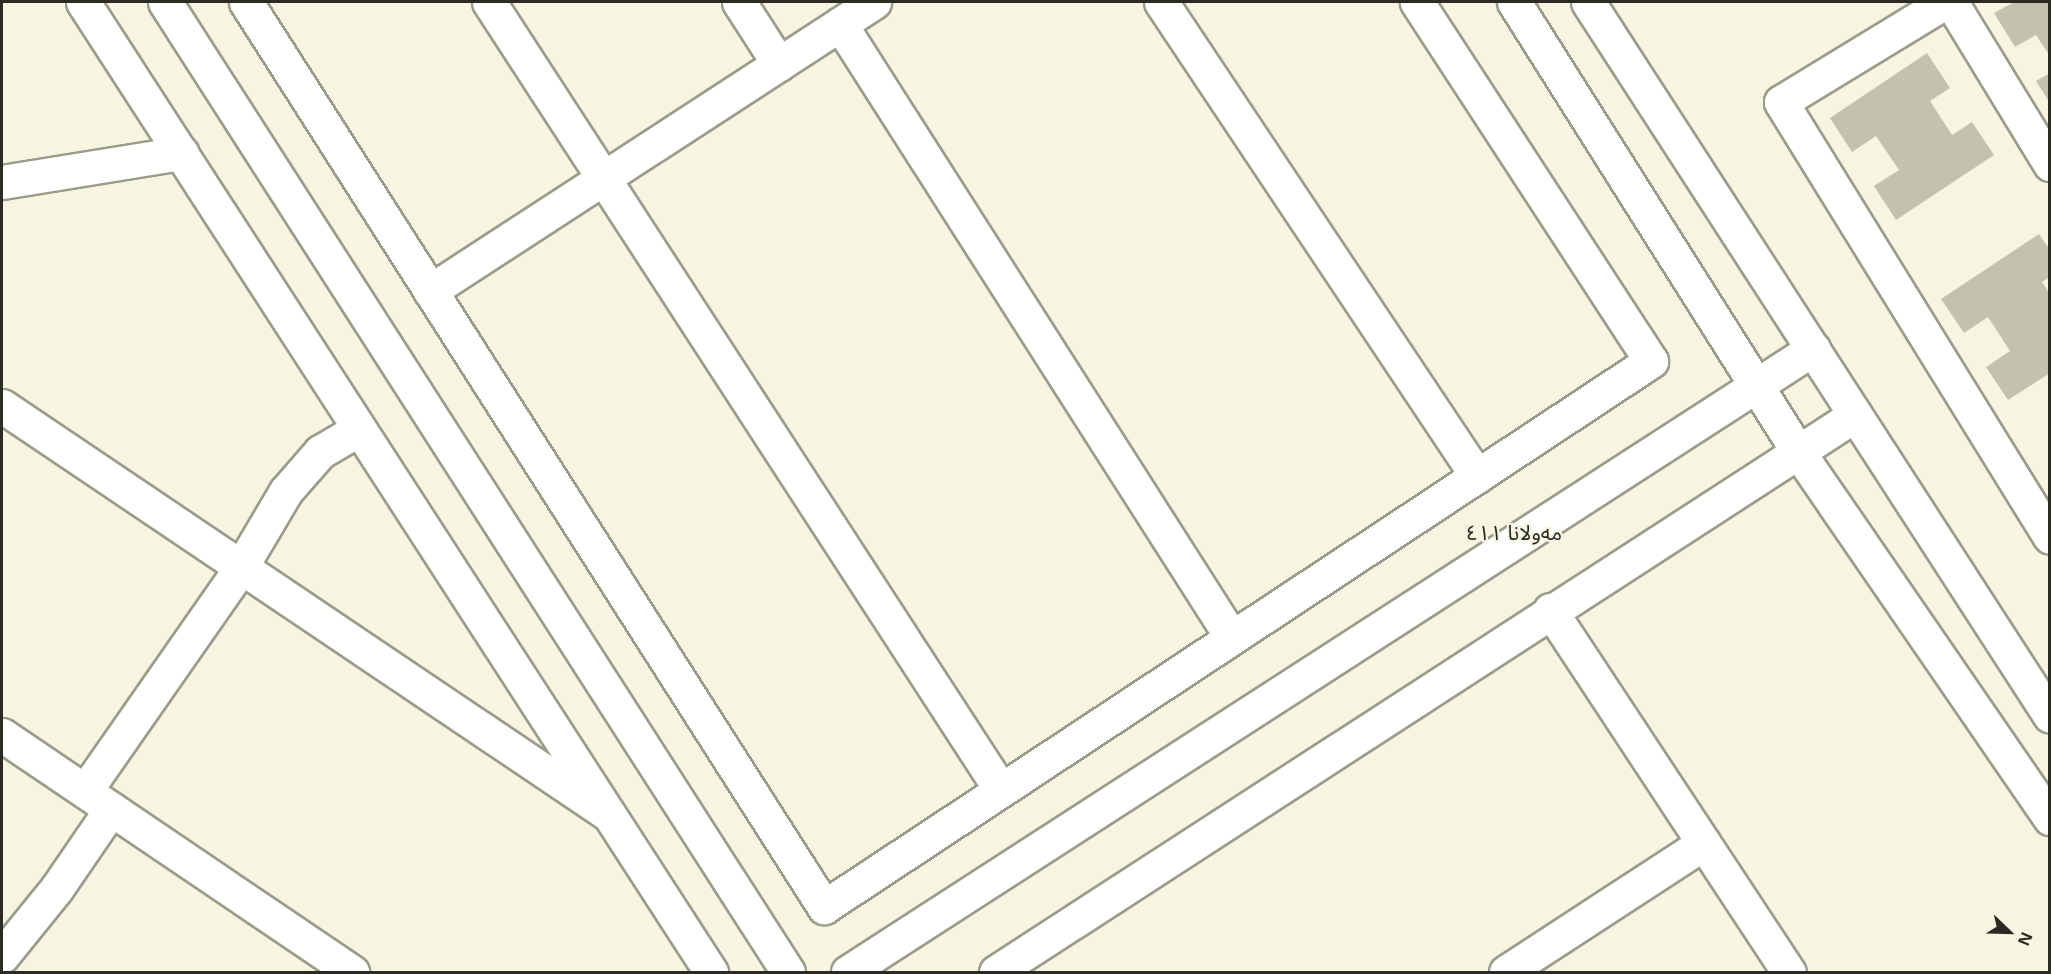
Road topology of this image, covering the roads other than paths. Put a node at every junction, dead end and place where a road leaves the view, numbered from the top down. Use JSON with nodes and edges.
{"nodes":[{"id":1,"x":83,"y":2,"type":"edge"},
{"id":2,"x":165,"y":2,"type":"edge"},
{"id":3,"x":246,"y":2,"type":"edge"},
{"id":4,"x":489,"y":2,"type":"edge"},
{"id":5,"x":739,"y":2,"type":"edge"},
{"id":6,"x":874,"y":2,"type":"edge"},
{"id":7,"x":1161,"y":2,"type":"edge"},
{"id":8,"x":1417,"y":2,"type":"edge"},
{"id":9,"x":1514,"y":2,"type":"edge"},
{"id":10,"x":1588,"y":2,"type":"edge"},
{"id":11,"x":1945,"y":2,"type":"edge"},
{"id":12,"x":1951,"y":2,"type":"edge"},
{"id":13,"x":840,"y":24,"type":"junction"},
{"id":14,"x":779,"y":64,"type":"junction"},
{"id":15,"x":182,"y":153,"type":"junction"},
{"id":16,"x":2049,"y":164,"type":"edge"},
{"id":17,"x":602,"y":179,"type":"junction"},
{"id":18,"x":2,"y":182,"type":"edge"},
{"id":19,"x":430,"y":291,"type":"junction"},
{"id":20,"x":1813,"y":349,"type":"junction"},
{"id":21,"x":1756,"y":383,"type":"junction"},
{"id":22,"x":2,"y":406,"type":"edge"},
{"id":23,"x":1856,"y":415,"type":"junction"},
{"id":24,"x":360,"y":429,"type":"junction"},
{"id":25,"x":1797,"y":450,"type":"junction"},
{"id":26,"x":1477,"y":476,"type":"junction"},
{"id":27,"x":2049,"y":537,"type":"edge"},
{"id":28,"x":242,"y":567,"type":"junction"},
{"id":29,"x":1550,"y":610,"type":"junction"},
{"id":30,"x":1232,"y":638,"type":"junction"},
{"id":31,"x":2049,"y":716,"type":"edge"},
{"id":32,"x":2,"y":735,"type":"edge"},
{"id":33,"x":1001,"y":790,"type":"junction"},
{"id":34,"x":85,"y":791,"type":"junction"},
{"id":35,"x":111,"y":809,"type":"junction"},
{"id":36,"x":608,"y":814,"type":"junction"},
{"id":37,"x":2049,"y":818,"type":"edge"},
{"id":38,"x":1704,"y":843,"type":"junction"},
{"id":39,"x":2,"y":956,"type":"edge"},
{"id":40,"x":708,"y":971,"type":"edge"},
{"id":41,"x":352,"y":972,"type":"edge"},
{"id":42,"x":788,"y":972,"type":"edge"},
{"id":43,"x":848,"y":972,"type":"edge"},
{"id":44,"x":996,"y":972,"type":"edge"},
{"id":45,"x":1506,"y":972,"type":"edge"},
{"id":46,"x":1789,"y":972,"type":"edge"}],
"edges":[{"from":1,"to":15,"type":"street"},
{"from":2,"to":42,"type":"street"},
{"from":3,"to":19,"type":"street"},
{"from":4,"to":17,"type":"street"},
{"from":5,"to":14,"type":"street"},
{"from":6,"to":13,"type":"street"},
{"from":7,"to":26,"type":"street"},
{"from":8,"to":26,"type":"street"},
{"from":9,"to":21,"type":"street"},
{"from":10,"to":20,"type":"street"},
{"from":11,"to":27,"type":"street"},
{"from":12,"to":16,"type":"street"},
{"from":13,"to":14,"type":"street"},
{"from":13,"to":30,"type":"street"},
{"from":14,"to":17,"type":"street"},
{"from":15,"to":18,"type":"street"},
{"from":15,"to":24,"type":"street"},
{"from":17,"to":19,"type":"street"},
{"from":17,"to":33,"type":"street"},
{"from":19,"to":33,"type":"street"},
{"from":20,"to":21,"type":"street"},
{"from":20,"to":23,"type":"street"},
{"from":21,"to":25,"type":"street"},
{"from":21,"to":43,"type":"street"},
{"from":22,"to":28,"type":"street"},
{"from":23,"to":25,"type":"street"},
{"from":23,"to":31,"type":"street"},
{"from":24,"to":28,"type":"street"},
{"from":24,"to":36,"type":"street"},
{"from":25,"to":29,"type":"street"},
{"from":25,"to":37,"type":"street"},
{"from":26,"to":30,"type":"street"},
{"from":28,"to":34,"type":"street"},
{"from":28,"to":36,"type":"street"},
{"from":29,"to":38,"type":"street"},
{"from":29,"to":44,"type":"street"},
{"from":30,"to":33,"type":"street"},
{"from":32,"to":34,"type":"street"},
{"from":34,"to":35,"type":"street"},
{"from":35,"to":39,"type":"street"},
{"from":35,"to":41,"type":"street"},
{"from":36,"to":40,"type":"street"},
{"from":38,"to":45,"type":"street"},
{"from":38,"to":46,"type":"street"}]}
